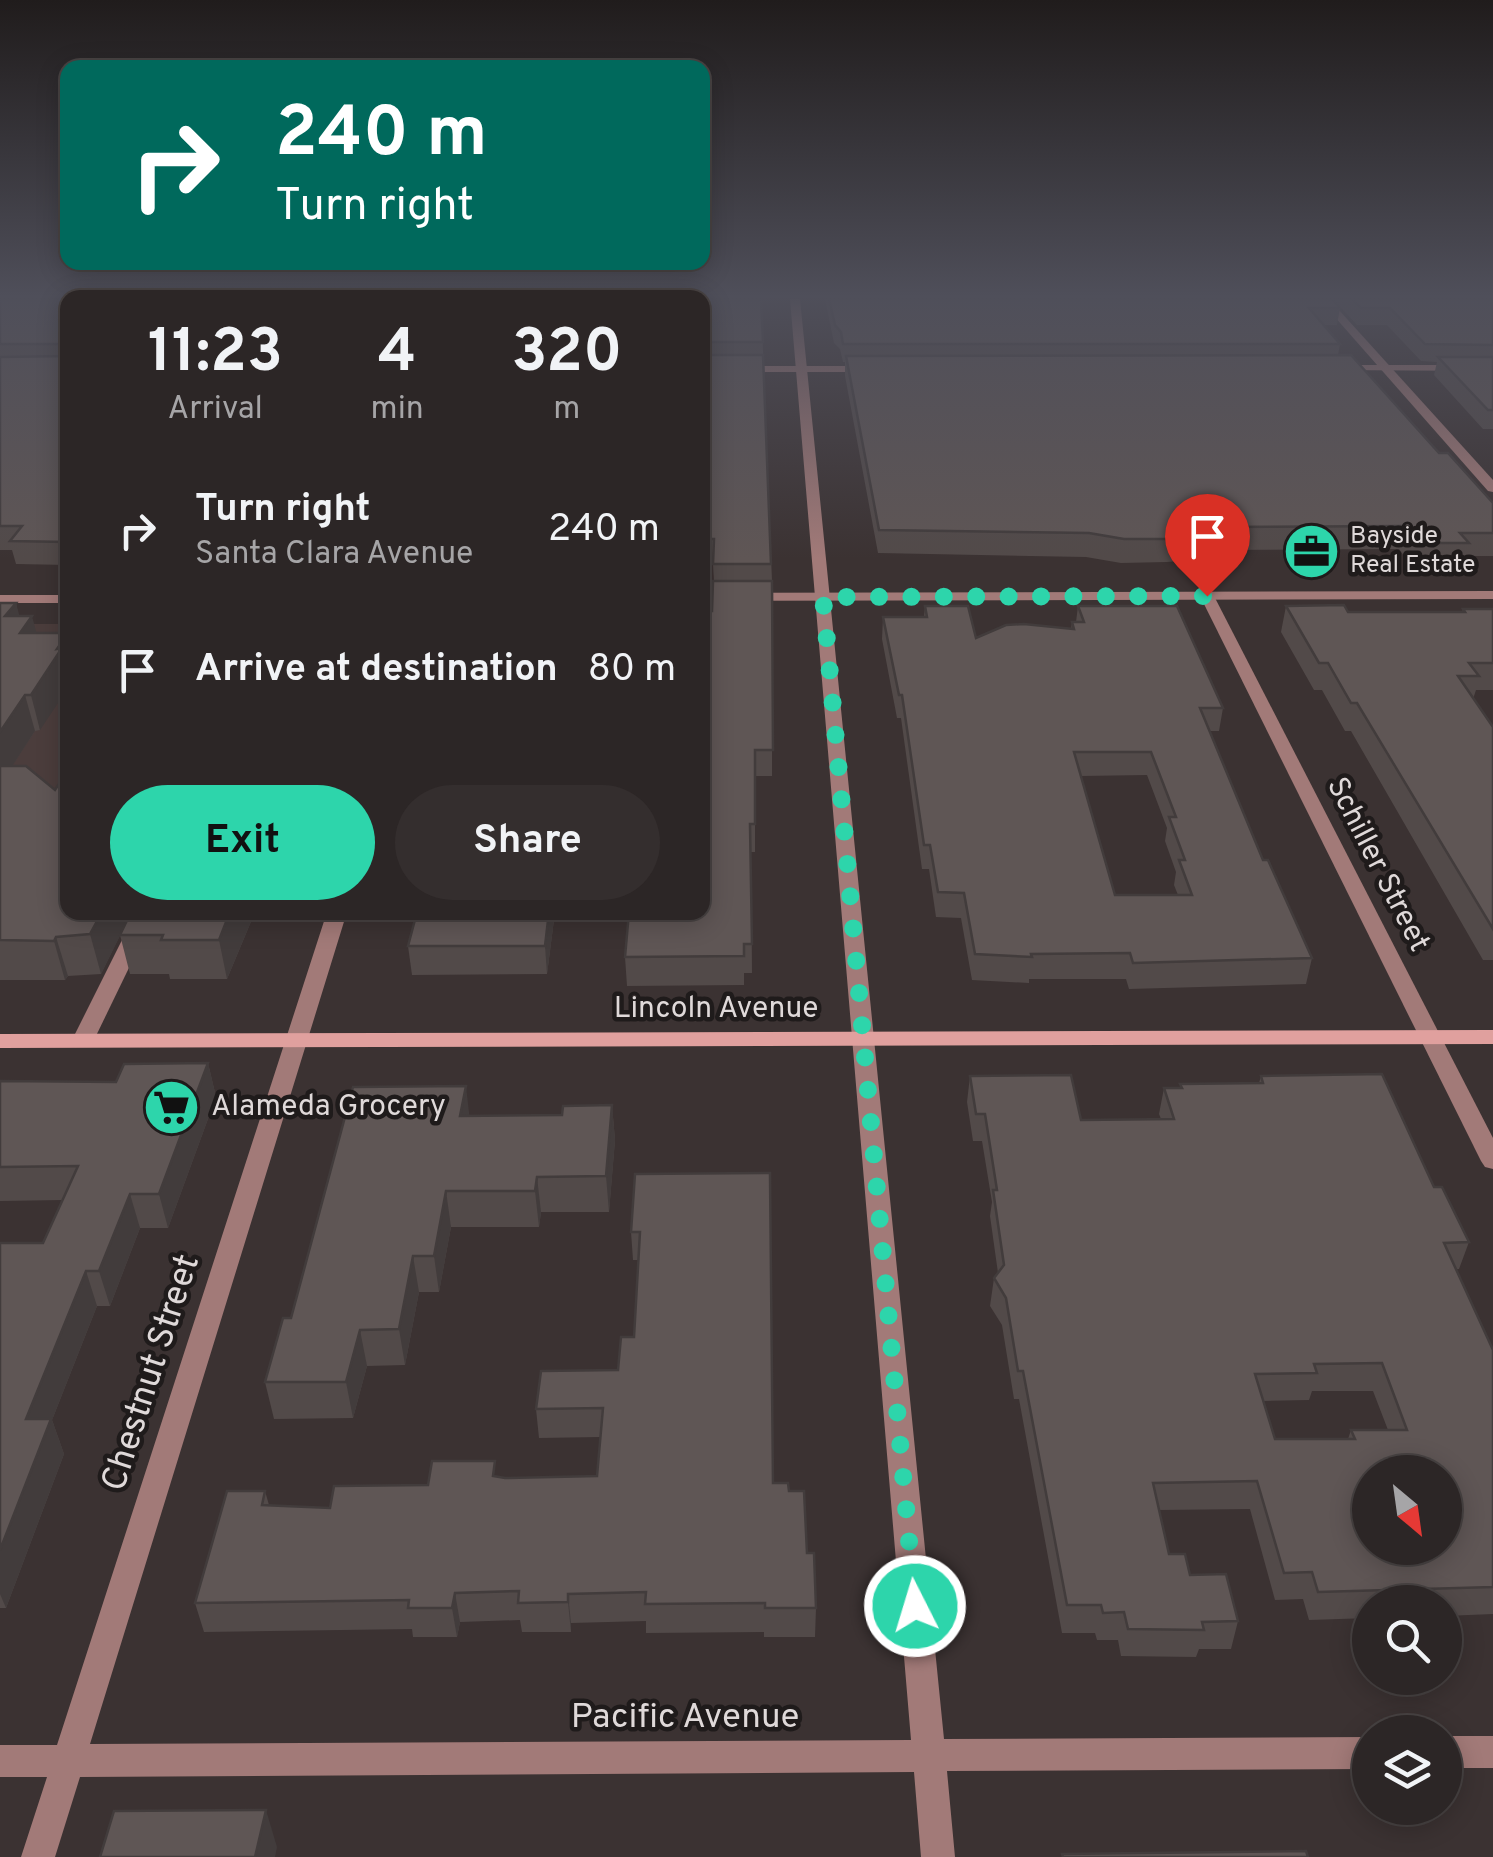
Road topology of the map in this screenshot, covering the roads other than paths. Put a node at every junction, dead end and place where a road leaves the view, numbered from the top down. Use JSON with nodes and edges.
{"nodes":[{"id":1,"x":803,"y":386,"type":"edge"},
{"id":2,"x":1402,"y":386,"type":"edge"},
{"id":3,"x":1493,"y":488,"type":"edge"},
{"id":4,"x":1207,"y":596,"type":"junction"},
{"id":5,"x":1493,"y":596,"type":"edge"},
{"id":6,"x":710,"y":597,"type":"edge"},
{"id":7,"x":823,"y":597,"type":"junction"},
{"id":8,"x":0,"y":599,"type":"edge"},
{"id":9,"x":60,"y":599,"type":"edge"},
{"id":10,"x":142,"y":920,"type":"edge"},
{"id":11,"x":334,"y":920,"type":"edge"},
{"id":12,"x":1493,"y":1037,"type":"edge"},
{"id":13,"x":1430,"y":1038,"type":"junction"},
{"id":14,"x":863,"y":1039,"type":"junction"},
{"id":15,"x":83,"y":1040,"type":"junction"},
{"id":16,"x":297,"y":1040,"type":"junction"},
{"id":17,"x":0,"y":1041,"type":"edge"},
{"id":18,"x":1493,"y":1161,"type":"edge"},
{"id":19,"x":1462,"y":1752,"type":"edge"},
{"id":20,"x":1493,"y":1752,"type":"edge"},
{"id":21,"x":1352,"y":1753,"type":"edge"},
{"id":22,"x":929,"y":1758,"type":"junction"},
{"id":23,"x":0,"y":1760,"type":"edge"},
{"id":24,"x":68,"y":1760,"type":"junction"},
{"id":25,"x":38,"y":1857,"type":"edge"},
{"id":26,"x":938,"y":1857,"type":"edge"}],
"edges":[{"from":1,"to":7,"type":"street"},
{"from":2,"to":3,"type":"street"},
{"from":4,"to":5,"type":"street"},
{"from":4,"to":7,"type":"street"},
{"from":4,"to":13,"type":"street","name":"Schiller Street"},
{"from":6,"to":7,"type":"street"},
{"from":7,"to":14,"type":"street"},
{"from":8,"to":9,"type":"street"},
{"from":10,"to":15,"type":"street"},
{"from":11,"to":16,"type":"street","name":"Chestnut Street"},
{"from":12,"to":13,"type":"main road","name":"Lincoln Avenue"},
{"from":13,"to":14,"type":"main road","name":"Lincoln Avenue"},
{"from":13,"to":18,"type":"street","name":"Schiller Street"},
{"from":14,"to":16,"type":"main road","name":"Lincoln Avenue"},
{"from":14,"to":22,"type":"street"},
{"from":15,"to":16,"type":"main road","name":"Lincoln Avenue"},
{"from":15,"to":17,"type":"main road","name":"Lincoln Avenue"},
{"from":16,"to":24,"type":"street","name":"Chestnut Street"},
{"from":19,"to":20,"type":"street"},
{"from":21,"to":22,"type":"street","name":"Pacific Avenue"},
{"from":22,"to":24,"type":"street","name":"Pacific Avenue"},
{"from":22,"to":26,"type":"street"},
{"from":23,"to":24,"type":"street","name":"Pacific Avenue"},
{"from":24,"to":25,"type":"street","name":"Chestnut Street"}]}
